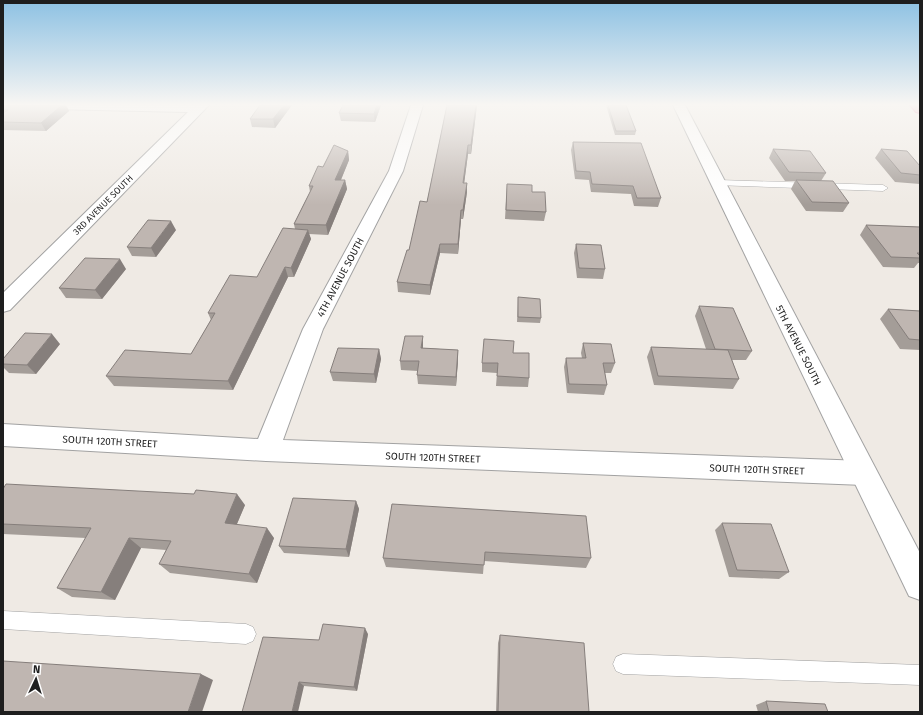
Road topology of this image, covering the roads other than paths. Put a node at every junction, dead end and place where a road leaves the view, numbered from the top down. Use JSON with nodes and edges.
{"nodes":[{"id":1,"x":169,"y":138,"type":"edge"},
{"id":2,"x":406,"y":138,"type":"edge"},
{"id":3,"x":695,"y":138,"type":"edge"},
{"id":4,"x":718,"y":183,"type":"junction"},
{"id":5,"x":883,"y":188,"type":"dead end"},
{"id":6,"x":3,"y":305,"type":"edge"},
{"id":7,"x":3,"y":434,"type":"edge"},
{"id":8,"x":266,"y":450,"type":"junction"},
{"id":9,"x":864,"y":473,"type":"junction"},
{"id":10,"x":920,"y":585,"type":"edge"},
{"id":11,"x":3,"y":620,"type":"edge"},
{"id":12,"x":246,"y":634,"type":"dead end"},
{"id":13,"x":623,"y":664,"type":"dead end"},
{"id":14,"x":920,"y":675,"type":"edge"}],
"edges":[{"from":1,"to":6,"type":"street","name":"3RD AVENUE SOUTH"},
{"from":2,"to":8,"type":"street","name":"4TH AVENUE SOUTH"},
{"from":3,"to":4,"type":"street","name":"5TH AVENUE SOUTH"},
{"from":4,"to":5,"type":"lane"},
{"from":4,"to":9,"type":"street","name":"5TH AVENUE SOUTH"},
{"from":7,"to":8,"type":"street","name":"SOUTH 120TH STREET"},
{"from":8,"to":9,"type":"street","name":"SOUTH 120TH STREET"},
{"from":9,"to":10,"type":"street","name":"5TH AVENUE SOUTH"},
{"from":11,"to":12,"type":"lane"},
{"from":13,"to":14,"type":"lane"}]}
